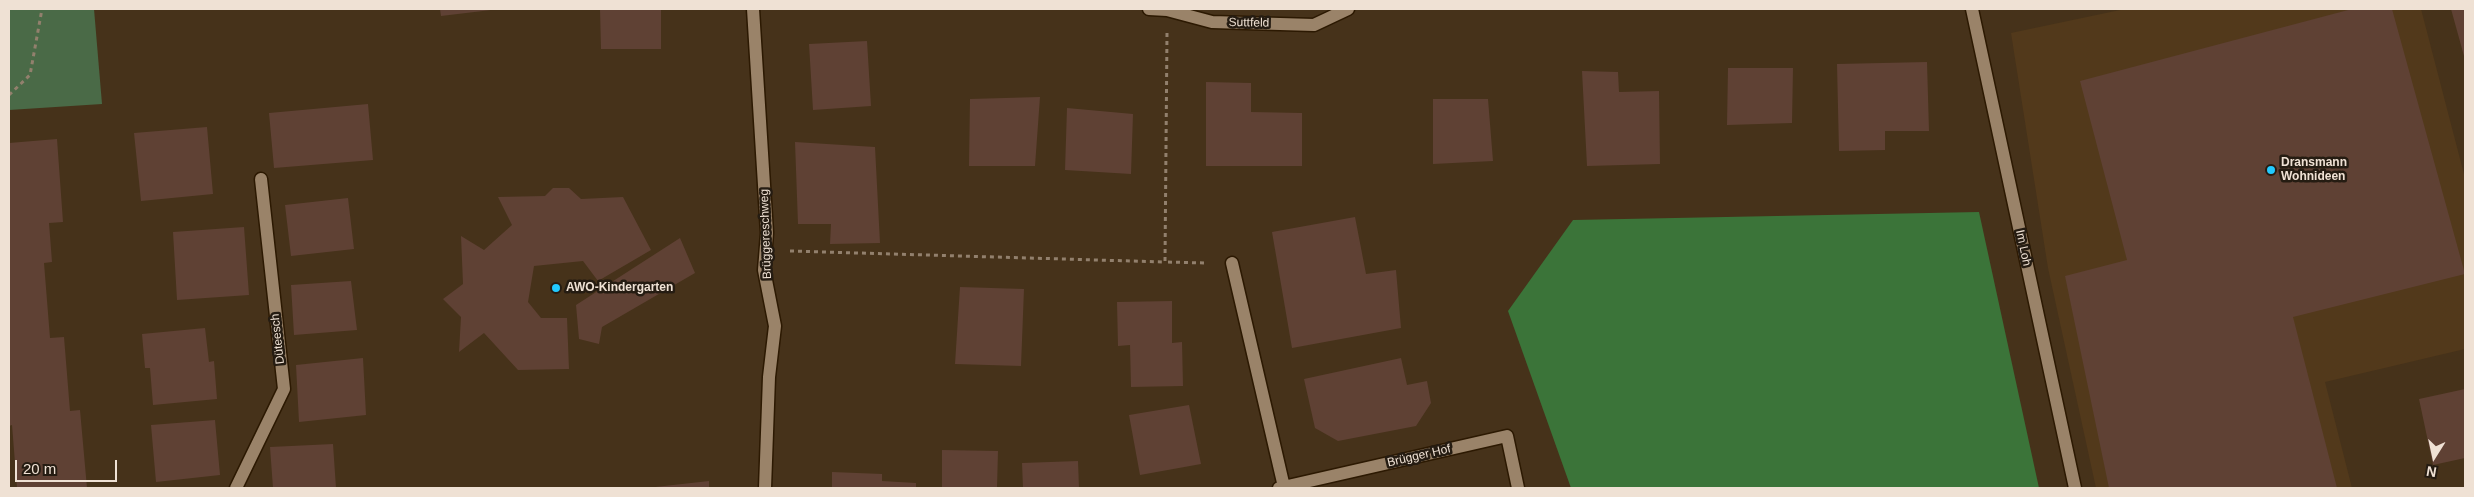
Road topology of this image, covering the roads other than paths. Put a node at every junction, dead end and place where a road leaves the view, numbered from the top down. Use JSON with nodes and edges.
{"nodes":[{"id":1,"x":754,"y":9,"type":"edge"},
{"id":2,"x":1149,"y":9,"type":"edge"},
{"id":3,"x":1348,"y":9,"type":"edge"},
{"id":4,"x":1972,"y":9,"type":"edge"},
{"id":5,"x":261,"y":179,"type":"dead end"},
{"id":6,"x":1232,"y":263,"type":"road end"},
{"id":7,"x":1281,"y":487,"type":"edge"},
{"id":8,"x":236,"y":488,"type":"edge"},
{"id":9,"x":765,"y":488,"type":"edge"},
{"id":10,"x":1518,"y":488,"type":"edge"},
{"id":11,"x":2075,"y":488,"type":"edge"}],
"edges":[{"from":1,"to":9,"type":"street","name":"Brüggereschweg"},
{"from":2,"to":3,"type":"street","name":"Suttfeld"},
{"from":4,"to":11,"type":"street","name":"Im Loh"},
{"from":5,"to":8,"type":"street","name":"Düteesch"},
{"from":6,"to":7,"type":"street"},
{"from":7,"to":10,"type":"street","name":"Brügger Hof"}]}
